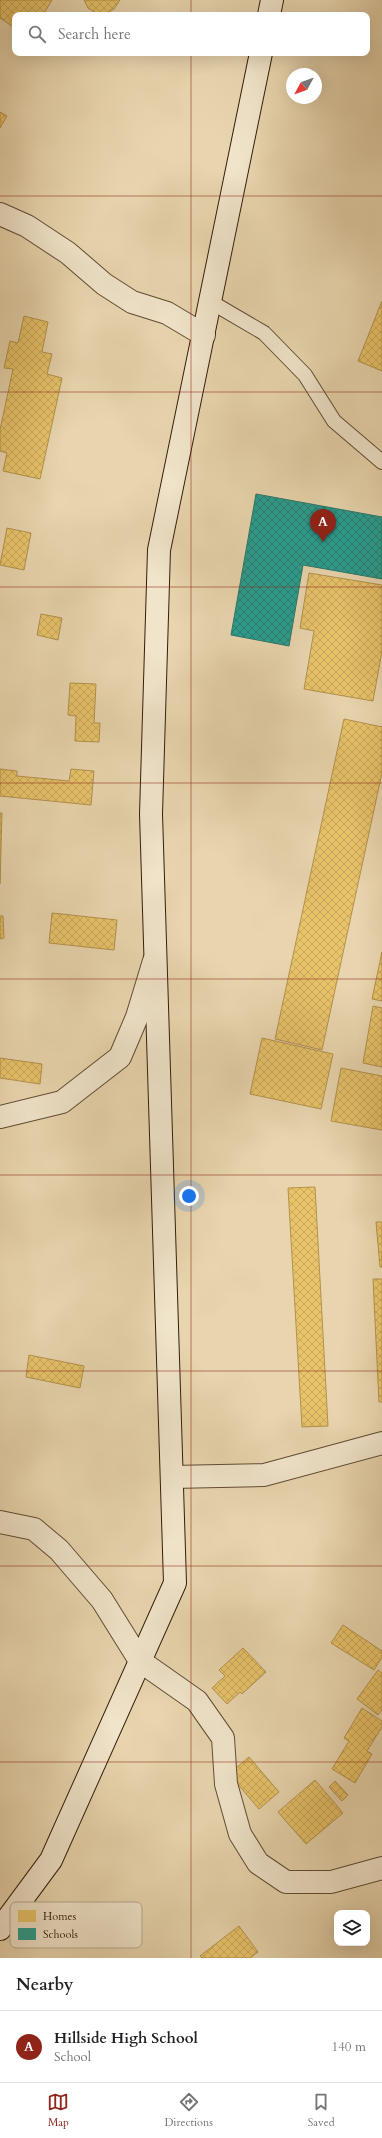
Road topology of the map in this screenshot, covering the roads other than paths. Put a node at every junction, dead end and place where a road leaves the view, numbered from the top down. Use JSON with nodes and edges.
{"nodes":[{"id":1,"x":272,"y":0,"type":"edge"},
{"id":2,"x":270,"y":12,"type":"edge"},
{"id":3,"x":260,"y":56,"type":"edge"},
{"id":4,"x":0,"y":214,"type":"edge"},
{"id":5,"x":211,"y":302,"type":"junction"},
{"id":6,"x":204,"y":335,"type":"junction"},
{"id":7,"x":382,"y":462,"type":"edge"},
{"id":8,"x":155,"y":958,"type":"junction"},
{"id":9,"x":0,"y":1116,"type":"edge"},
{"id":10,"x":382,"y":1444,"type":"edge"},
{"id":11,"x":172,"y":1477,"type":"junction"},
{"id":12,"x":0,"y":1522,"type":"edge"},
{"id":13,"x":140,"y":1661,"type":"junction"},
{"id":14,"x":382,"y":1868,"type":"edge"},
{"id":15,"x":20,"y":1902,"type":"edge"},
{"id":16,"x":10,"y":1915,"type":"edge"},
{"id":17,"x":0,"y":1929,"type":"edge"}],
"edges":[{"from":1,"to":2,"type":"main road"},
{"from":3,"to":5,"type":"main road"},
{"from":4,"to":6,"type":"main road"},
{"from":5,"to":6,"type":"main road"},
{"from":5,"to":7,"type":"lane"},
{"from":6,"to":8,"type":"main road"},
{"from":8,"to":9,"type":"main road"},
{"from":8,"to":11,"type":"main road"},
{"from":10,"to":11,"type":"main road"},
{"from":11,"to":13,"type":"main road"},
{"from":12,"to":13,"type":"main road"},
{"from":13,"to":14,"type":"main road"},
{"from":13,"to":15,"type":"main road"},
{"from":16,"to":17,"type":"main road"}]}
